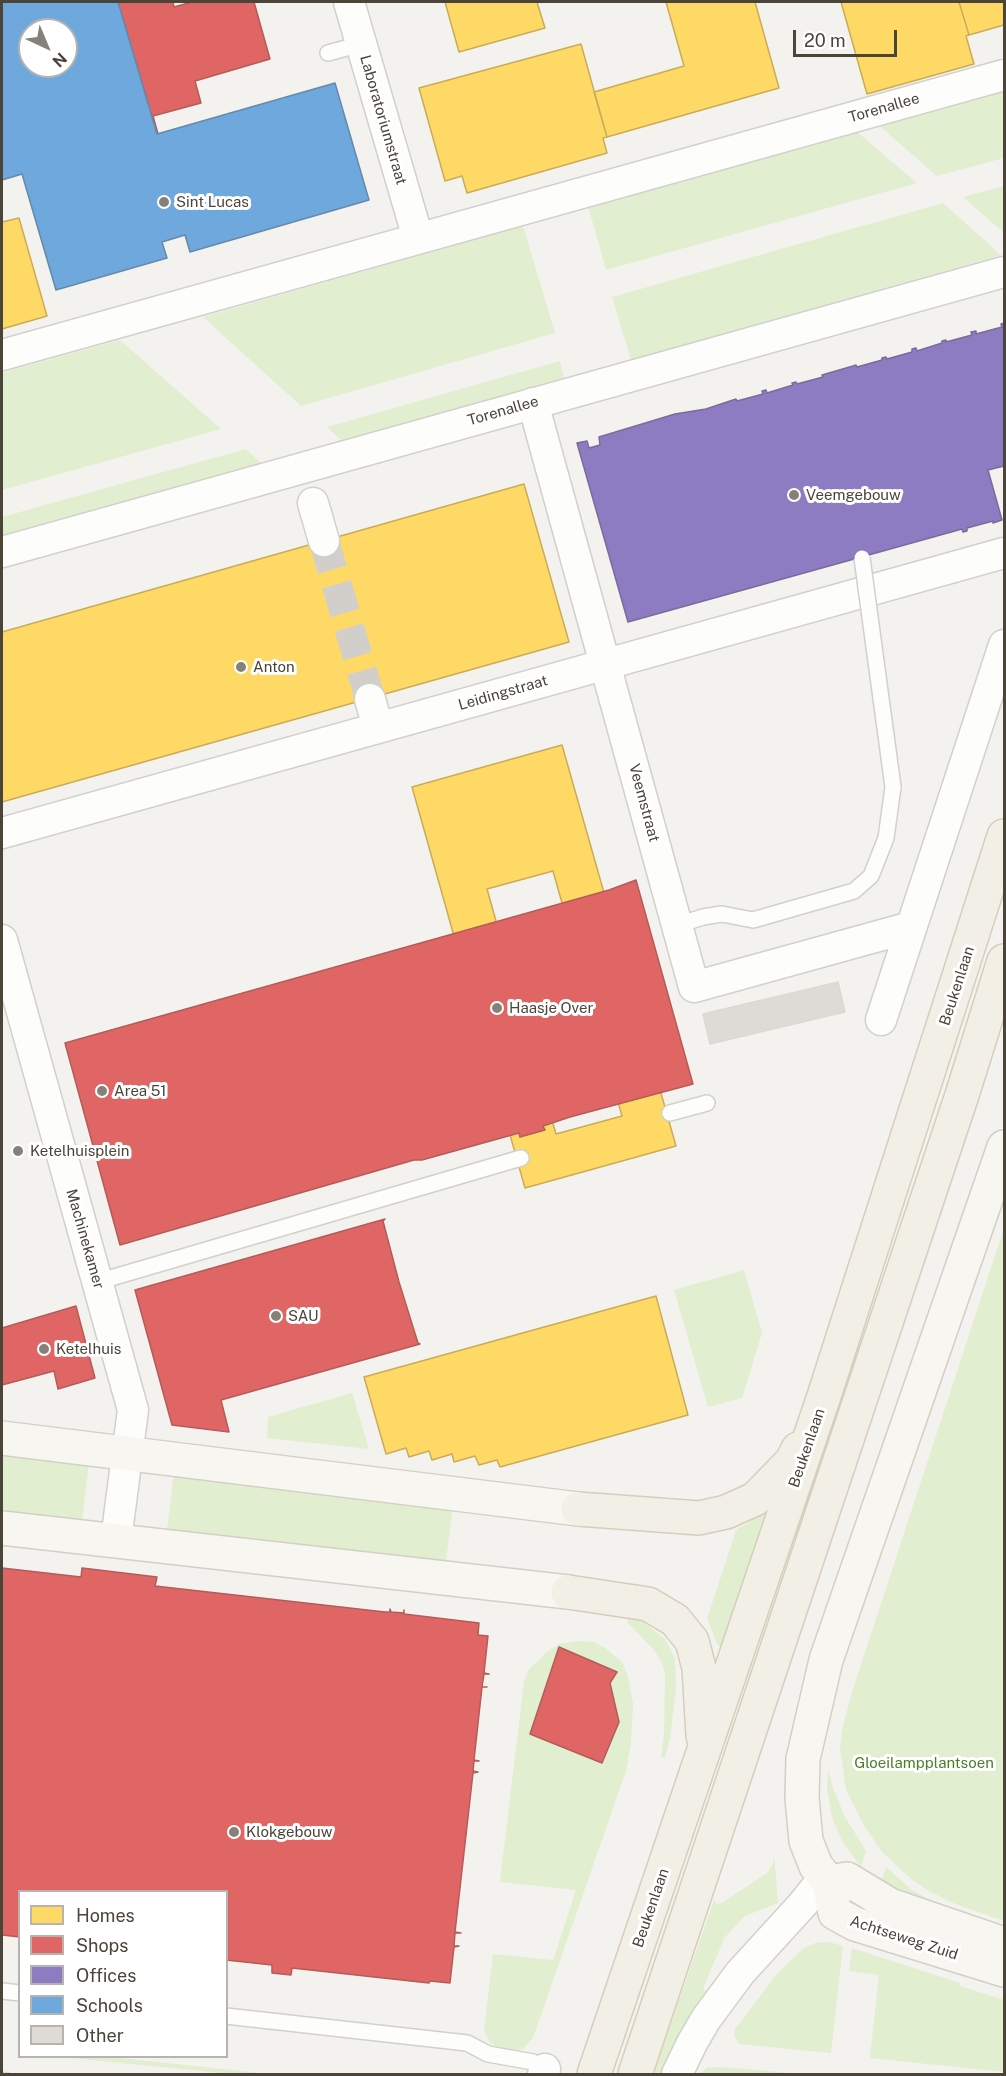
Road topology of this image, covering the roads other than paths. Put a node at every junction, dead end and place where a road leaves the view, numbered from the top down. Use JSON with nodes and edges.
{"nodes":[{"id":1,"x":349,"y":2,"type":"edge"},
{"id":2,"x":361,"y":44,"type":"junction"},
{"id":3,"x":328,"y":53,"type":"dead end"},
{"id":4,"x":1005,"y":75,"type":"edge"},
{"id":5,"x":418,"y":238,"type":"junction"},
{"id":6,"x":1005,"y":272,"type":"edge"},
{"id":7,"x":2,"y":355,"type":"edge"},
{"id":8,"x":533,"y":403,"type":"junction"},
{"id":9,"x":313,"y":503,"type":"dead end"},
{"id":10,"x":324,"y":541,"type":"tunnel mouth"},
{"id":11,"x":2,"y":552,"type":"edge"},
{"id":12,"x":1005,"y":553,"type":"edge"},
{"id":13,"x":862,"y":558,"type":"dead end"},
{"id":14,"x":1005,"y":645,"type":"edge"},
{"id":15,"x":605,"y":664,"type":"junction"},
{"id":16,"x":370,"y":699,"type":"tunnel mouth"},
{"id":17,"x":378,"y":728,"type":"junction"},
{"id":18,"x":2,"y":833,"type":"edge"},
{"id":19,"x":1005,"y":836,"type":"edge"},
{"id":20,"x":678,"y":925,"type":"junction"},
{"id":21,"x":911,"y":927,"type":"junction"},
{"id":22,"x":2,"y":940,"type":"edge"},
{"id":23,"x":1005,"y":961,"type":"edge"},
{"id":24,"x":881,"y":1020,"type":"dead end"},
{"id":25,"x":707,"y":1103,"type":"dead end"},
{"id":26,"x":670,"y":1113,"type":"dead end"},
{"id":27,"x":1005,"y":1147,"type":"edge"},
{"id":28,"x":522,"y":1158,"type":"dead end"},
{"id":29,"x":97,"y":1282,"type":"junction"},
{"id":30,"x":824,"y":1396,"type":"junction"},
{"id":31,"x":2,"y":1438,"type":"edge"},
{"id":32,"x":127,"y":1452,"type":"junction"},
{"id":33,"x":578,"y":1509,"type":"joint"},
{"id":34,"x":2,"y":1528,"type":"edge"},
{"id":35,"x":116,"y":1540,"type":"junction"},
{"id":36,"x":568,"y":1592,"type":"joint"},
{"id":37,"x":704,"y":1750,"type":"junction"},
{"id":38,"x":826,"y":1880,"type":"junction"},
{"id":39,"x":1005,"y":1944,"type":"edge"},
{"id":40,"x":1005,"y":1970,"type":"edge"},
{"id":41,"x":2,"y":1991,"type":"edge"},
{"id":42,"x":18,"y":1993,"type":"edge"},
{"id":43,"x":228,"y":2016,"type":"edge"},
{"id":44,"x":597,"y":2066,"type":"edge"},
{"id":45,"x":544,"y":2072,"type":"edge"},
{"id":46,"x":635,"y":2074,"type":"edge"},
{"id":47,"x":677,"y":2074,"type":"edge"}],
"edges":[{"from":1,"to":2,"type":"street","name":"Laboratoriumstraat"},
{"from":2,"to":3,"type":"lane"},
{"from":2,"to":5,"type":"street","name":"Laboratoriumstraat"},
{"from":4,"to":5,"type":"street","name":"Torenallee"},
{"from":5,"to":7,"type":"street","name":"Torenallee"},
{"from":6,"to":8,"type":"street","name":"Torenallee"},
{"from":8,"to":11,"type":"street","name":"Torenallee"},
{"from":8,"to":15,"type":"street","name":"Veemstraat"},
{"from":9,"to":10,"type":"street"},
{"from":12,"to":15,"type":"street","name":"Leidingstraat"},
{"from":13,"to":20,"type":"lane","bridge":true},
{"from":14,"to":21,"type":"street"},
{"from":15,"to":17,"type":"street","name":"Leidingstraat"},
{"from":15,"to":20,"type":"street","name":"Veemstraat"},
{"from":16,"to":17,"type":"street"},
{"from":17,"to":18,"type":"street","name":"Leidingstraat"},
{"from":19,"to":30,"type":"main road","name":"Beukenlaan"},
{"from":20,"to":21,"type":"street","name":"Veemstraat"},
{"from":21,"to":24,"type":"street"},
{"from":22,"to":29,"type":"street","name":"Machinekamer"},
{"from":23,"to":46,"type":"main road"},
{"from":25,"to":26,"type":"lane"},
{"from":27,"to":38,"type":"street"},
{"from":28,"to":29,"type":"lane"},
{"from":29,"to":32,"type":"street","name":"Machinekamer"},
{"from":30,"to":33,"type":"main road"},
{"from":30,"to":37,"type":"main road","name":"Beukenlaan"},
{"from":31,"to":32,"type":"street"},
{"from":32,"to":33,"type":"street"},
{"from":32,"to":35,"type":"street","name":"Machinekamer"},
{"from":34,"to":35,"type":"street"},
{"from":35,"to":36,"type":"street"},
{"from":36,"to":37,"type":"main road"},
{"from":37,"to":44,"type":"main road","name":"Beukenlaan"},
{"from":38,"to":39,"type":"street","name":"Achtseweg Zuid"},
{"from":38,"to":40,"type":"street","name":"Achtseweg Zuid"},
{"from":38,"to":47,"type":"street"},
{"from":41,"to":42,"type":"lane"},
{"from":43,"to":45,"type":"lane"}]}
